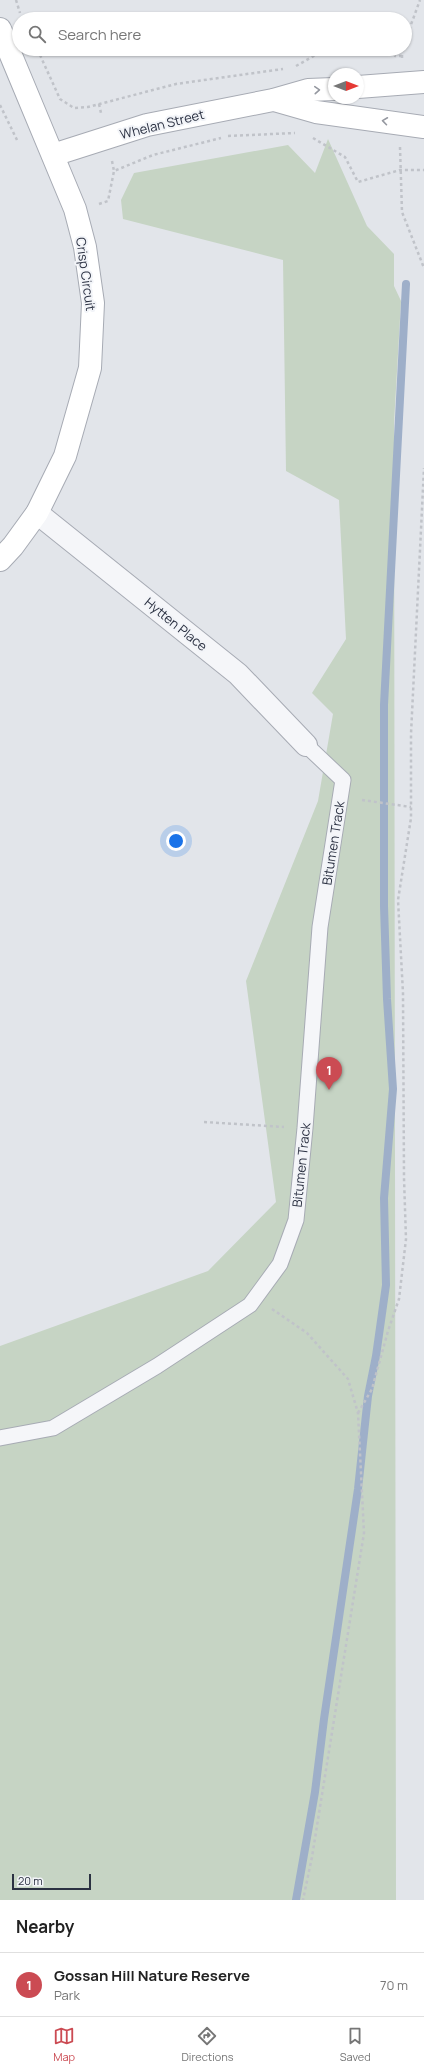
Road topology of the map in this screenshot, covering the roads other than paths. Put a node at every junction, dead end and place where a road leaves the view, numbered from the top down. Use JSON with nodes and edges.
{"nodes":[{"id":1,"x":0,"y":29,"type":"edge"},
{"id":2,"x":424,"y":82,"type":"edge"},
{"id":3,"x":364,"y":87,"type":"edge"},
{"id":4,"x":328,"y":89,"type":"edge"},
{"id":5,"x":273,"y":100,"type":"junction"},
{"id":6,"x":424,"y":126,"type":"edge"},
{"id":7,"x":52,"y":155,"type":"junction"},
{"id":8,"x":37,"y":513,"type":"junction"},
{"id":9,"x":0,"y":560,"type":"edge"},
{"id":10,"x":306,"y":745,"type":"joint"},
{"id":11,"x":0,"y":1438,"type":"edge"}],
"edges":[{"from":1,"to":7,"type":"street","name":"Crisp Circuit"},
{"from":2,"to":3,"type":"street"},
{"from":5,"to":4,"type":"street","name":"Whelan Street","one_way":true},
{"from":6,"to":5,"type":"street","name":"Whelan Street","one_way":true},
{"from":5,"to":7,"type":"street","name":"Whelan Street"},
{"from":7,"to":8,"type":"street","name":"Crisp Circuit"},
{"from":8,"to":9,"type":"street","name":"Crisp Circuit"},
{"from":8,"to":10,"type":"street","name":"Hytten Place"},
{"from":10,"to":11,"type":"lane","name":"Bitumen Track"}]}
